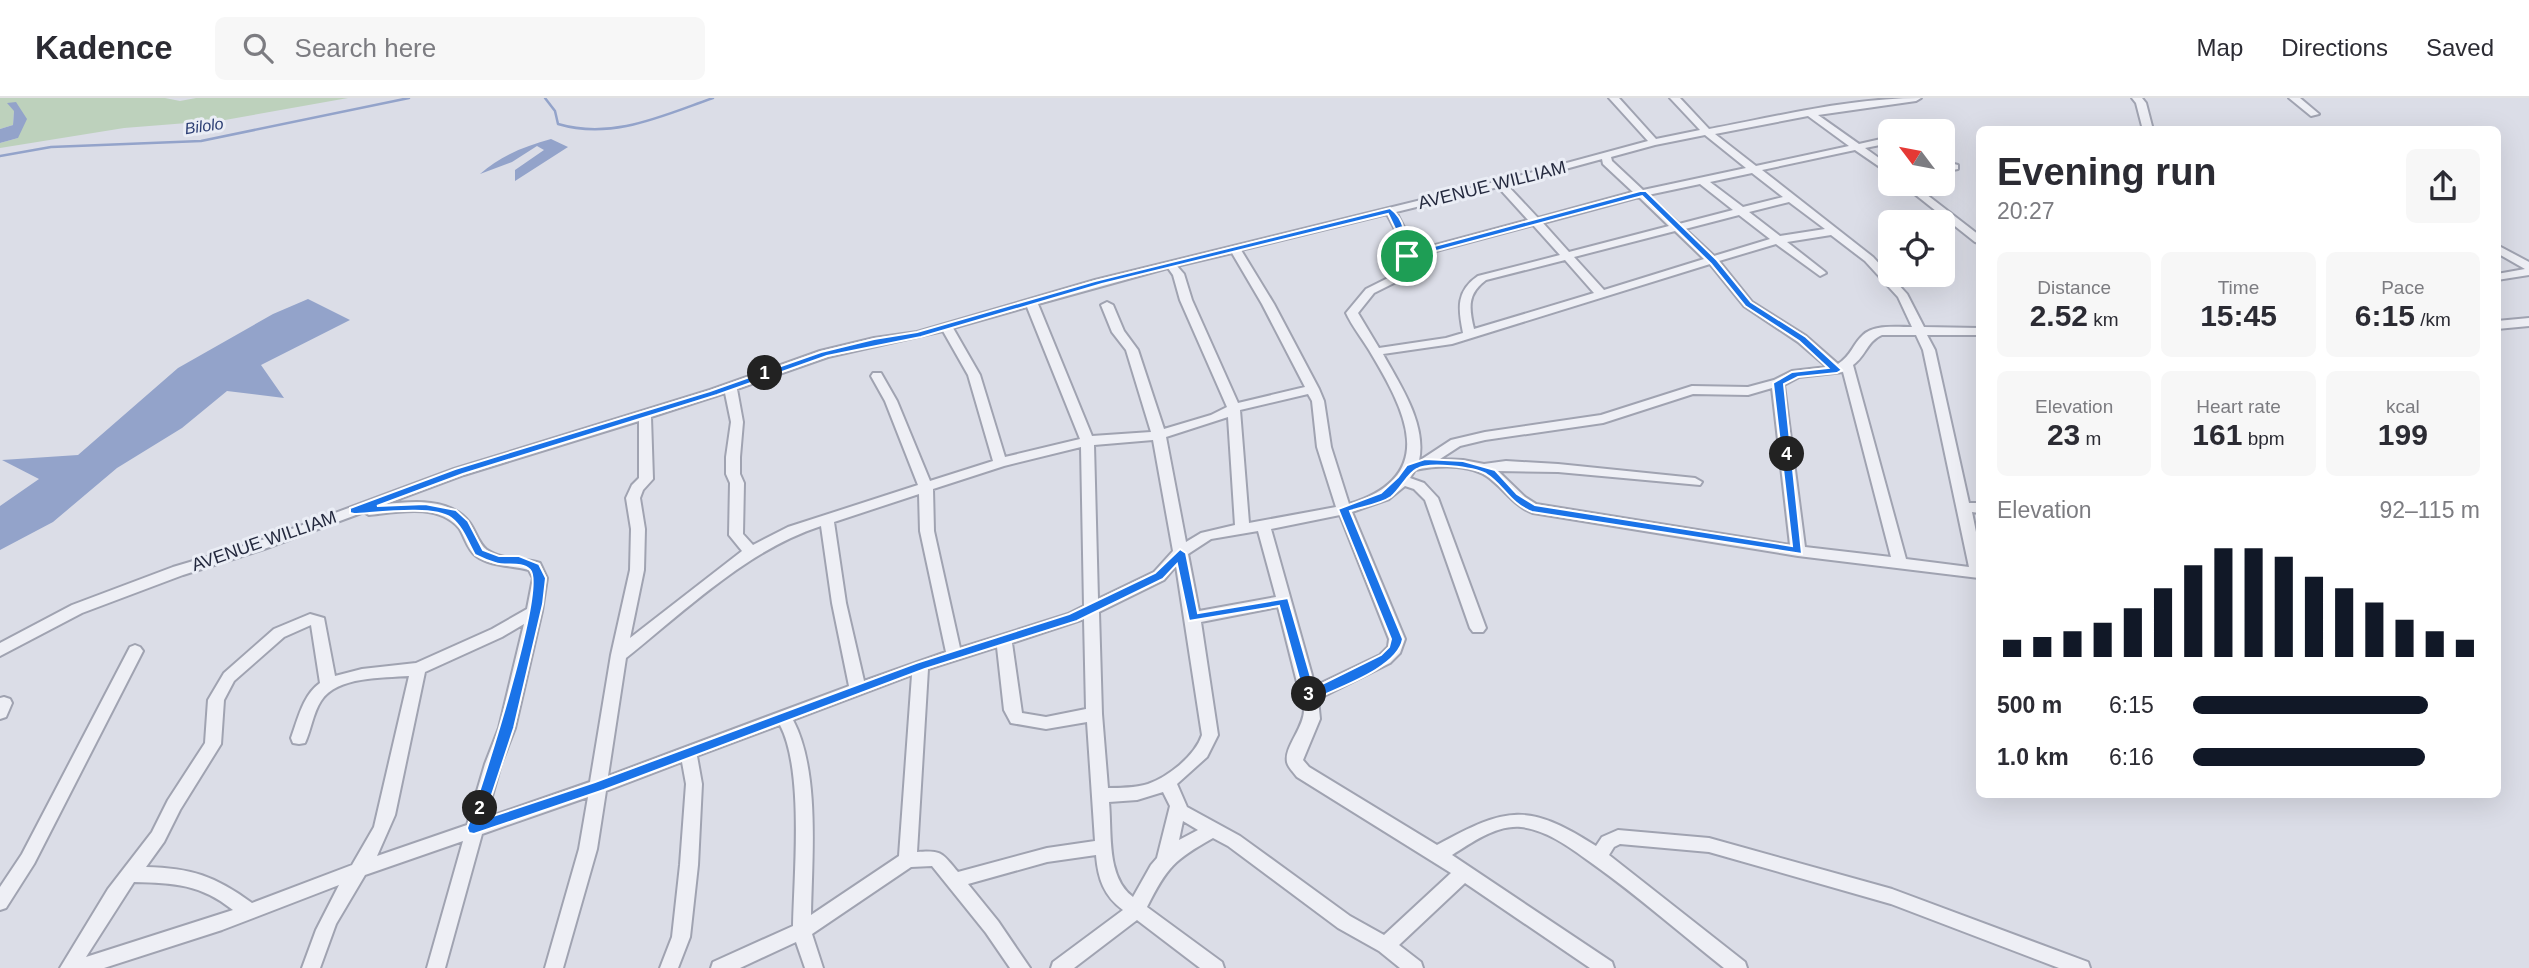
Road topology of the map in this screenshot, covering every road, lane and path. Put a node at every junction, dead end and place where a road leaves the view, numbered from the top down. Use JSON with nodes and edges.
{"nodes":[{"id":1,"x":1614,"y":98,"type":"edge"},
{"id":2,"x":1675,"y":98,"type":"edge"},
{"id":3,"x":1916,"y":98,"type":"edge"},
{"id":4,"x":2137,"y":98,"type":"edge"},
{"id":5,"x":2294,"y":98,"type":"edge"},
{"id":6,"x":1810,"y":113,"type":"junction"},
{"id":7,"x":2314,"y":114,"type":"dead end"},
{"id":8,"x":2147,"y":126,"type":"edge"},
{"id":9,"x":1707,"y":132,"type":"junction"},
{"id":10,"x":1654,"y":142,"type":"junction"},
{"id":11,"x":1878,"y":142,"type":"edge"},
{"id":12,"x":1855,"y":147,"type":"junction"},
{"id":13,"x":1606,"y":156,"type":"junction"},
{"id":14,"x":1878,"y":163,"type":"edge"},
{"id":15,"x":1756,"y":169,"type":"junction"},
{"id":16,"x":1701,"y":180,"type":"junction"},
{"id":17,"x":1500,"y":183,"type":"junction"},
{"id":18,"x":1643,"y":193,"type":"junction"},
{"id":19,"x":1922,"y":196,"type":"edge"},
{"id":20,"x":1791,"y":198,"type":"junction"},
{"id":21,"x":1390,"y":211,"type":"junction"},
{"id":22,"x":1740,"y":212,"type":"junction"},
{"id":23,"x":1535,"y":222,"type":"junction"},
{"id":24,"x":1678,"y":228,"type":"junction"},
{"id":25,"x":1835,"y":231,"type":"junction"},
{"id":26,"x":1976,"y":238,"type":"edge"},
{"id":27,"x":1777,"y":240,"type":"junction"},
{"id":28,"x":1235,"y":248,"type":"junction"},
{"id":29,"x":2501,"y":251,"type":"edge"},
{"id":30,"x":1564,"y":256,"type":"junction"},
{"id":31,"x":1714,"y":262,"type":"junction"},
{"id":32,"x":1403,"y":263,"type":"junction"},
{"id":33,"x":1170,"y":264,"type":"junction"},
{"id":34,"x":2529,"y":270,"type":"edge"},
{"id":35,"x":1820,"y":273,"type":"dead end"},
{"id":36,"x":2501,"y":276,"type":"edge"},
{"id":37,"x":1603,"y":295,"type":"junction"},
{"id":38,"x":1031,"y":301,"type":"junction"},
{"id":39,"x":1108,"y":306,"type":"dead end"},
{"id":40,"x":2529,"y":322,"type":"edge"},
{"id":41,"x":2501,"y":325,"type":"edge"},
{"id":42,"x":946,"y":327,"type":"junction"},
{"id":43,"x":1921,"y":330,"type":"junction"},
{"id":44,"x":1976,"y":331,"type":"edge"},
{"id":45,"x":1469,"y":335,"type":"junction"},
{"id":46,"x":1376,"y":352,"type":"junction"},
{"id":47,"x":1842,"y":367,"type":"junction"},
{"id":48,"x":877,"y":376,"type":"dead end"},
{"id":49,"x":1778,"y":383,"type":"junction"},
{"id":50,"x":730,"y":387,"type":"junction"},
{"id":51,"x":1313,"y":389,"type":"junction"},
{"id":52,"x":1234,"y":408,"type":"junction"},
{"id":53,"x":645,"y":415,"type":"junction"},
{"id":54,"x":1159,"y":435,"type":"junction"},
{"id":55,"x":1087,"y":442,"type":"junction"},
{"id":56,"x":1425,"y":462,"type":"junction"},
{"id":57,"x":1000,"y":463,"type":"junction"},
{"id":58,"x":1482,"y":469,"type":"junction"},
{"id":59,"x":1406,"y":473,"type":"junction"},
{"id":60,"x":1695,"y":482,"type":"dead end"},
{"id":61,"x":926,"y":487,"type":"junction"},
{"id":62,"x":1964,"y":507,"type":"junction"},
{"id":63,"x":1976,"y":508,"type":"edge"},
{"id":64,"x":1343,"y":509,"type":"junction"},
{"id":65,"x":354,"y":510,"type":"junction"},
{"id":66,"x":827,"y":519,"type":"junction"},
{"id":67,"x":1263,"y":524,"type":"junction"},
{"id":68,"x":1242,"y":528,"type":"junction"},
{"id":69,"x":1798,"y":551,"type":"junction"},
{"id":70,"x":751,"y":552,"type":"junction"},
{"id":71,"x":1180,"y":553,"type":"junction"},
{"id":72,"x":1976,"y":560,"type":"edge"},
{"id":73,"x":1900,"y":562,"type":"junction"},
{"id":74,"x":1976,"y":573,"type":"edge"},
{"id":75,"x":1284,"y":601,"type":"junction"},
{"id":76,"x":1092,"y":609,"type":"junction"},
{"id":77,"x":535,"y":611,"type":"junction"},
{"id":78,"x":1194,"y":618,"type":"junction"},
{"id":79,"x":1478,"y":628,"type":"dead end"},
{"id":80,"x":1004,"y":640,"type":"junction"},
{"id":81,"x":0,"y":650,"type":"edge"},
{"id":82,"x":135,"y":651,"type":"dead end"},
{"id":83,"x":619,"y":655,"type":"junction"},
{"id":84,"x":954,"y":655,"type":"junction"},
{"id":85,"x":920,"y":666,"type":"junction"},
{"id":86,"x":418,"y":669,"type":"junction"},
{"id":87,"x":328,"y":683,"type":"junction"},
{"id":88,"x":858,"y":690,"type":"junction"},
{"id":89,"x":1310,"y":696,"type":"junction"},
{"id":90,"x":1094,"y":714,"type":"junction"},
{"id":91,"x":784,"y":717,"type":"junction"},
{"id":92,"x":299,"y":738,"type":"dead end"},
{"id":93,"x":688,"y":753,"type":"junction"},
{"id":94,"x":1168,"y":784,"type":"junction"},
{"id":95,"x":599,"y":786,"type":"junction"},
{"id":96,"x":1100,"y":795,"type":"junction"},
{"id":97,"x":1178,"y":806,"type":"junction"},
{"id":98,"x":474,"y":828,"type":"junction"},
{"id":99,"x":1214,"y":829,"type":"junction"},
{"id":100,"x":1104,"y":847,"type":"junction"},
{"id":101,"x":1437,"y":854,"type":"junction"},
{"id":102,"x":1598,"y":858,"type":"junction"},
{"id":103,"x":908,"y":860,"type":"junction"},
{"id":104,"x":1165,"y":861,"type":"junction"},
{"id":105,"x":361,"y":869,"type":"junction"},
{"id":106,"x":1464,"y":872,"type":"junction"},
{"id":107,"x":130,"y":874,"type":"junction"},
{"id":108,"x":955,"y":880,"type":"junction"},
{"id":109,"x":2,"y":896,"type":"edge"},
{"id":110,"x":1136,"y":910,"type":"junction"},
{"id":111,"x":249,"y":911,"type":"junction"},
{"id":112,"x":802,"y":931,"type":"junction"},
{"id":113,"x":1386,"y":945,"type":"junction"},
{"id":114,"x":69,"y":968,"type":"edge"},
{"id":115,"x":77,"y":968,"type":"edge"},
{"id":116,"x":311,"y":968,"type":"edge"},
{"id":117,"x":436,"y":968,"type":"edge"},
{"id":118,"x":554,"y":968,"type":"edge"},
{"id":119,"x":670,"y":968,"type":"edge"},
{"id":120,"x":720,"y":968,"type":"edge"},
{"id":121,"x":814,"y":968,"type":"edge"},
{"id":122,"x":1021,"y":968,"type":"edge"},
{"id":123,"x":1060,"y":968,"type":"edge"},
{"id":124,"x":1214,"y":968,"type":"edge"},
{"id":125,"x":1414,"y":968,"type":"edge"},
{"id":126,"x":1605,"y":968,"type":"edge"},
{"id":127,"x":1738,"y":968,"type":"edge"},
{"id":128,"x":2081,"y":968,"type":"edge"}],
"edges":[{"from":1,"to":10,"type":"street"},
{"from":2,"to":9,"type":"street"},
{"from":3,"to":6,"type":"street","name":"AVENUE WILLIAM"},
{"from":4,"to":8,"type":"street"},
{"from":5,"to":7,"type":"street"},
{"from":6,"to":9,"type":"street","name":"AVENUE WILLIAM"},
{"from":6,"to":12,"type":"street"},
{"from":9,"to":10,"type":"street","name":"AVENUE WILLIAM"},
{"from":9,"to":15,"type":"street"},
{"from":10,"to":13,"type":"street","name":"AVENUE WILLIAM"},
{"from":11,"to":12,"type":"street"},
{"from":12,"to":14,"type":"street"},
{"from":12,"to":15,"type":"street"},
{"from":13,"to":17,"type":"street","name":"AVENUE WILLIAM"},
{"from":13,"to":18,"type":"street"},
{"from":15,"to":16,"type":"street"},
{"from":15,"to":20,"type":"street"},
{"from":16,"to":18,"type":"street"},
{"from":16,"to":22,"type":"street"},
{"from":17,"to":21,"type":"street","name":"AVENUE WILLIAM"},
{"from":17,"to":23,"type":"street"},
{"from":18,"to":23,"type":"street"},
{"from":18,"to":24,"type":"street"},
{"from":19,"to":26,"type":"street"},
{"from":20,"to":22,"type":"street"},
{"from":20,"to":25,"type":"street"},
{"from":21,"to":28,"type":"street","name":"AVENUE WILLIAM"},
{"from":21,"to":32,"type":"street"},
{"from":22,"to":24,"type":"street"},
{"from":22,"to":27,"type":"street"},
{"from":23,"to":30,"type":"street"},
{"from":23,"to":32,"type":"street"},
{"from":24,"to":30,"type":"street"},
{"from":24,"to":31,"type":"street"},
{"from":25,"to":27,"type":"street"},
{"from":25,"to":43,"type":"street"},
{"from":27,"to":31,"type":"street"},
{"from":27,"to":35,"type":"street"},
{"from":28,"to":33,"type":"street","name":"AVENUE WILLIAM"},
{"from":28,"to":51,"type":"street"},
{"from":29,"to":34,"type":"street"},
{"from":30,"to":37,"type":"street"},
{"from":30,"to":45,"type":"street"},
{"from":31,"to":37,"type":"street"},
{"from":31,"to":47,"type":"street"},
{"from":32,"to":46,"type":"street"},
{"from":33,"to":38,"type":"street","name":"AVENUE WILLIAM"},
{"from":33,"to":52,"type":"street"},
{"from":34,"to":36,"type":"street"},
{"from":37,"to":45,"type":"street"},
{"from":38,"to":42,"type":"street","name":"AVENUE WILLIAM"},
{"from":38,"to":55,"type":"street"},
{"from":39,"to":54,"type":"street"},
{"from":40,"to":41,"type":"street"},
{"from":42,"to":50,"type":"street","name":"AVENUE WILLIAM"},
{"from":42,"to":57,"type":"street"},
{"from":43,"to":44,"type":"street"},
{"from":43,"to":47,"type":"street"},
{"from":43,"to":62,"type":"street"},
{"from":45,"to":46,"type":"street"},
{"from":46,"to":59,"type":"street"},
{"from":47,"to":49,"type":"street"},
{"from":47,"to":73,"type":"street"},
{"from":48,"to":61,"type":"street"},
{"from":49,"to":56,"type":"street"},
{"from":49,"to":69,"type":"street"},
{"from":50,"to":53,"type":"street","name":"AVENUE WILLIAM"},
{"from":50,"to":70,"type":"street"},
{"from":51,"to":52,"type":"street"},
{"from":51,"to":64,"type":"street"},
{"from":52,"to":54,"type":"street"},
{"from":52,"to":68,"type":"street"},
{"from":53,"to":65,"type":"street","name":"AVENUE WILLIAM"},
{"from":53,"to":83,"type":"street"},
{"from":54,"to":55,"type":"street"},
{"from":54,"to":71,"type":"street"},
{"from":55,"to":57,"type":"street"},
{"from":55,"to":76,"type":"street"},
{"from":56,"to":58,"type":"street"},
{"from":56,"to":59,"type":"street"},
{"from":57,"to":61,"type":"street"},
{"from":58,"to":60,"type":"street"},
{"from":58,"to":69,"type":"street"},
{"from":59,"to":64,"type":"street"},
{"from":59,"to":79,"type":"street"},
{"from":61,"to":66,"type":"street"},
{"from":61,"to":84,"type":"street"},
{"from":62,"to":63,"type":"street"},
{"from":62,"to":72,"type":"street"},
{"from":64,"to":67,"type":"street"},
{"from":64,"to":89,"type":"street"},
{"from":65,"to":77,"type":"street"},
{"from":65,"to":81,"type":"street","name":"AVENUE WILLIAM"},
{"from":66,"to":70,"type":"street"},
{"from":66,"to":88,"type":"street"},
{"from":67,"to":68,"type":"street"},
{"from":67,"to":75,"type":"street"},
{"from":68,"to":71,"type":"street"},
{"from":69,"to":73,"type":"street"},
{"from":70,"to":83,"type":"street"},
{"from":71,"to":76,"type":"street"},
{"from":71,"to":78,"type":"street"},
{"from":73,"to":74,"type":"street"},
{"from":75,"to":78,"type":"street"},
{"from":75,"to":89,"type":"street"},
{"from":76,"to":80,"type":"street"},
{"from":76,"to":90,"type":"street"},
{"from":77,"to":86,"type":"street"},
{"from":77,"to":98,"type":"street"},
{"from":78,"to":94,"type":"street"},
{"from":80,"to":84,"type":"street"},
{"from":80,"to":90,"type":"street"},
{"from":82,"to":109,"type":"street"},
{"from":83,"to":95,"type":"street"},
{"from":84,"to":85,"type":"street"},
{"from":85,"to":88,"type":"street"},
{"from":85,"to":103,"type":"street"},
{"from":86,"to":87,"type":"street"},
{"from":86,"to":105,"type":"street"},
{"from":87,"to":92,"type":"street"},
{"from":87,"to":107,"type":"street"},
{"from":88,"to":91,"type":"street"},
{"from":89,"to":101,"type":"street"},
{"from":90,"to":96,"type":"street"},
{"from":91,"to":93,"type":"street"},
{"from":91,"to":112,"type":"street"},
{"from":93,"to":95,"type":"street"},
{"from":93,"to":119,"type":"street"},
{"from":94,"to":96,"type":"street"},
{"from":94,"to":97,"type":"street"},
{"from":95,"to":98,"type":"street"},
{"from":95,"to":118,"type":"street"},
{"from":96,"to":100,"type":"street"},
{"from":97,"to":99,"type":"street"},
{"from":97,"to":104,"type":"street"},
{"from":98,"to":105,"type":"street"},
{"from":98,"to":117,"type":"street"},
{"from":99,"to":104,"type":"street"},
{"from":99,"to":113,"type":"street"},
{"from":100,"to":108,"type":"street"},
{"from":100,"to":110,"type":"street"},
{"from":101,"to":102,"type":"street"},
{"from":101,"to":106,"type":"street"},
{"from":102,"to":127,"type":"street"},
{"from":102,"to":128,"type":"street"},
{"from":103,"to":108,"type":"street"},
{"from":103,"to":112,"type":"street"},
{"from":104,"to":110,"type":"street"},
{"from":105,"to":111,"type":"street"},
{"from":105,"to":116,"type":"street"},
{"from":106,"to":113,"type":"street"},
{"from":106,"to":126,"type":"street"},
{"from":107,"to":111,"type":"street"},
{"from":107,"to":114,"type":"street"},
{"from":108,"to":122,"type":"street"},
{"from":110,"to":123,"type":"street"},
{"from":110,"to":124,"type":"street"},
{"from":111,"to":115,"type":"street"},
{"from":112,"to":120,"type":"street"},
{"from":112,"to":121,"type":"street"},
{"from":113,"to":125,"type":"street"}]}
